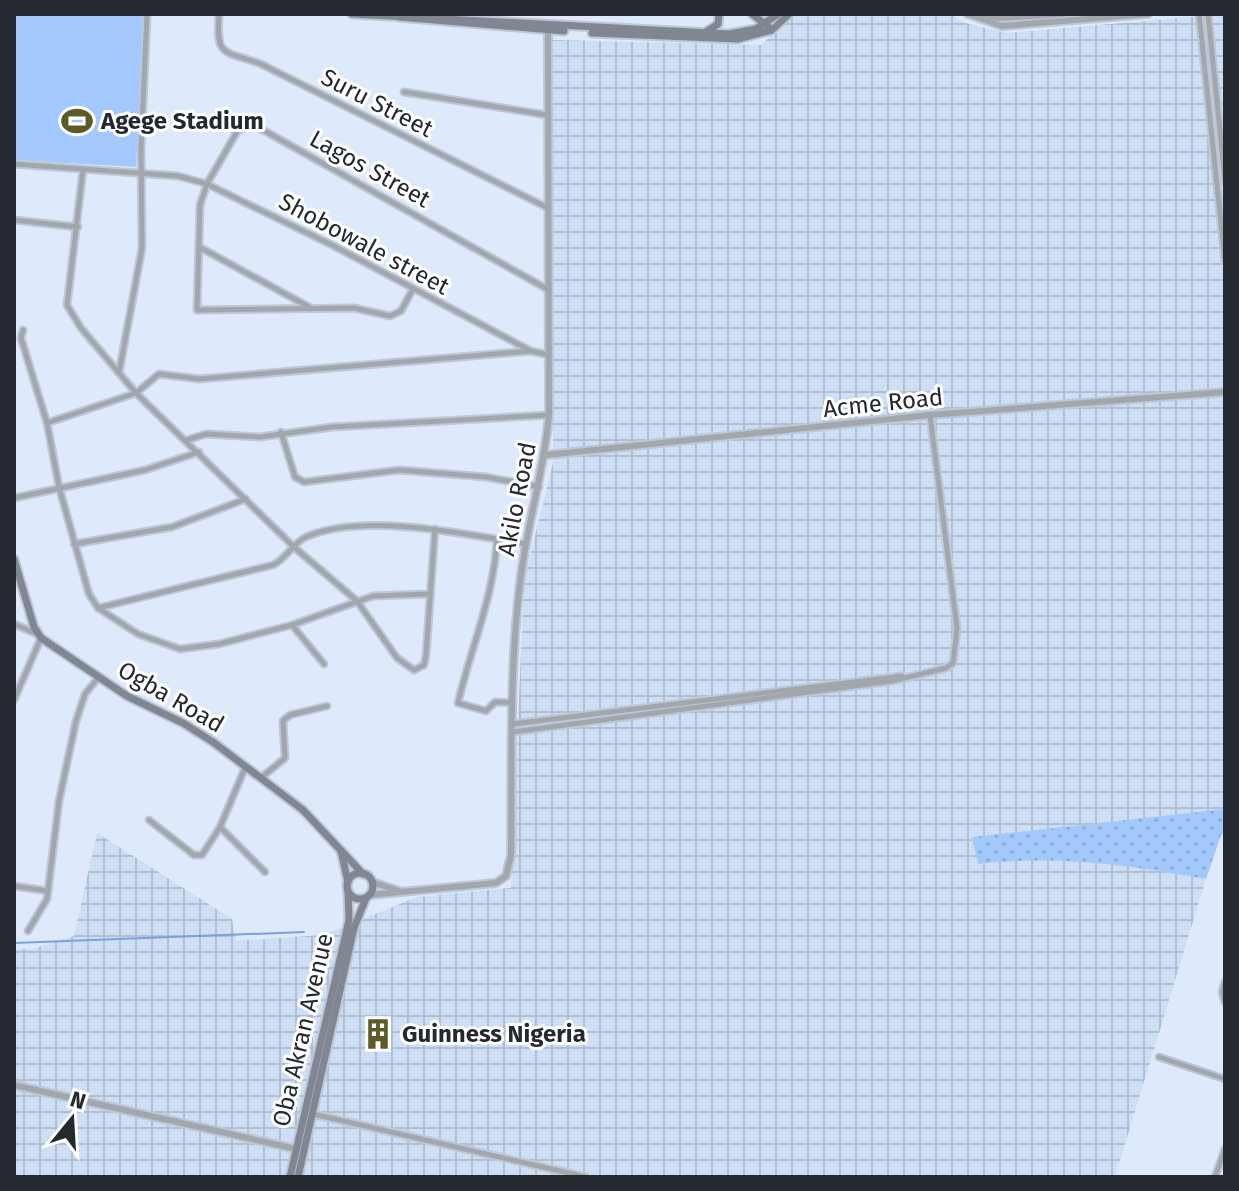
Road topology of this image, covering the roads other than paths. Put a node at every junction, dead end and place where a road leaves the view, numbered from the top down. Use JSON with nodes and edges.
{"nodes":[{"id":1,"x":147,"y":14,"type":"edge"},
{"id":2,"x":219,"y":14,"type":"edge"},
{"id":3,"x":352,"y":14,"type":"edge"},
{"id":4,"x":719,"y":14,"type":"edge"},
{"id":5,"x":752,"y":14,"type":"edge"},
{"id":6,"x":762,"y":14,"type":"edge"},
{"id":7,"x":778,"y":14,"type":"edge"},
{"id":8,"x":789,"y":14,"type":"edge"},
{"id":9,"x":968,"y":14,"type":"edge"},
{"id":10,"x":984,"y":14,"type":"edge"},
{"id":11,"x":1063,"y":14,"type":"edge"},
{"id":12,"x":1148,"y":14,"type":"edge"},
{"id":13,"x":1199,"y":14,"type":"edge"},
{"id":14,"x":1208,"y":14,"type":"edge"},
{"id":15,"x":772,"y":25,"type":"junction"},
{"id":16,"x":548,"y":27,"type":"junction"},
{"id":17,"x":705,"y":33,"type":"junction"},
{"id":18,"x":404,"y":92,"type":"dead end"},
{"id":19,"x":547,"y":115,"type":"junction"},
{"id":20,"x":14,"y":164,"type":"edge"},
{"id":21,"x":83,"y":170,"type":"junction"},
{"id":22,"x":144,"y":175,"type":"junction"},
{"id":23,"x":1225,"y":180,"type":"edge"},
{"id":24,"x":207,"y":184,"type":"junction"},
{"id":25,"x":548,"y":208,"type":"junction"},
{"id":26,"x":14,"y":220,"type":"edge"},
{"id":27,"x":78,"y":227,"type":"junction"},
{"id":28,"x":201,"y":248,"type":"junction"},
{"id":29,"x":1225,"y":261,"type":"edge"},
{"id":30,"x":413,"y":289,"type":"junction"},
{"id":31,"x":550,"y":290,"type":"junction"},
{"id":32,"x":309,"y":307,"type":"junction"},
{"id":33,"x":23,"y":330,"type":"dead end"},
{"id":34,"x":531,"y":351,"type":"junction"},
{"id":35,"x":549,"y":355,"type":"junction"},
{"id":36,"x":119,"y":373,"type":"junction"},
{"id":37,"x":1225,"y":392,"type":"edge"},
{"id":38,"x":136,"y":393,"type":"junction"},
{"id":39,"x":549,"y":415,"type":"junction"},
{"id":40,"x":930,"y":415,"type":"junction"},
{"id":41,"x":47,"y":423,"type":"junction"},
{"id":42,"x":281,"y":432,"type":"junction"},
{"id":43,"x":187,"y":440,"type":"junction"},
{"id":44,"x":199,"y":452,"type":"junction"},
{"id":45,"x":546,"y":455,"type":"junction"},
{"id":46,"x":59,"y":487,"type":"junction"},
{"id":47,"x":539,"y":487,"type":"junction"},
{"id":48,"x":14,"y":498,"type":"edge"},
{"id":49,"x":246,"y":499,"type":"junction"},
{"id":50,"x":435,"y":529,"type":"junction"},
{"id":51,"x":497,"y":539,"type":"junction"},
{"id":52,"x":74,"y":544,"type":"junction"},
{"id":53,"x":526,"y":544,"type":"junction"},
{"id":54,"x":294,"y":547,"type":"junction"},
{"id":55,"x":14,"y":559,"type":"edge"},
{"id":56,"x":429,"y":594,"type":"junction"},
{"id":57,"x":357,"y":601,"type":"junction"},
{"id":58,"x":98,"y":608,"type":"junction"},
{"id":59,"x":14,"y":624,"type":"edge"},
{"id":60,"x":292,"y":625,"type":"junction"},
{"id":61,"x":39,"y":636,"type":"junction"},
{"id":62,"x":324,"y":664,"type":"dead end"},
{"id":63,"x":14,"y":673,"type":"edge"},
{"id":64,"x":23,"y":675,"type":"junction"},
{"id":65,"x":98,"y":678,"type":"junction"},
{"id":66,"x":792,"y":691,"type":"junction"},
{"id":67,"x":14,"y":700,"type":"edge"},
{"id":68,"x":515,"y":703,"type":"junction"},
{"id":69,"x":327,"y":706,"type":"dead end"},
{"id":70,"x":513,"y":724,"type":"junction"},
{"id":71,"x":513,"y":732,"type":"junction"},
{"id":72,"x":245,"y":768,"type":"junction"},
{"id":73,"x":262,"y":777,"type":"junction"},
{"id":74,"x":149,"y":820,"type":"dead end"},
{"id":75,"x":220,"y":827,"type":"junction"},
{"id":76,"x":341,"y":849,"type":"junction"},
{"id":77,"x":265,"y":872,"type":"dead end"},
{"id":78,"x":363,"y":874,"type":"junction"},
{"id":79,"x":348,"y":882,"type":"junction"},
{"id":80,"x":372,"y":882,"type":"junction"},
{"id":81,"x":14,"y":886,"type":"edge"},
{"id":82,"x":48,"y":891,"type":"junction"},
{"id":83,"x":348,"y":891,"type":"junction"},
{"id":84,"x":407,"y":892,"type":"junction"},
{"id":85,"x":368,"y":896,"type":"junction"},
{"id":86,"x":28,"y":931,"type":"dead end"},
{"id":87,"x":1225,"y":982,"type":"edge"},
{"id":88,"x":1225,"y":1002,"type":"edge"},
{"id":89,"x":1159,"y":1057,"type":"dead end"},
{"id":90,"x":1225,"y":1079,"type":"edge"},
{"id":91,"x":14,"y":1085,"type":"edge"},
{"id":92,"x":313,"y":1114,"type":"junction"},
{"id":93,"x":296,"y":1149,"type":"junction"},
{"id":94,"x":1225,"y":1149,"type":"edge"},
{"id":95,"x":290,"y":1177,"type":"edge"},
{"id":96,"x":298,"y":1177,"type":"edge"},
{"id":97,"x":586,"y":1177,"type":"edge"},
{"id":98,"x":1215,"y":1177,"type":"edge"}],
"edges":[{"from":1,"to":22,"type":"street"},
{"from":2,"to":25,"type":"street","name":"Suru Street"},
{"from":3,"to":16,"type":"main road"},
{"from":4,"to":17,"type":"main road"},
{"from":5,"to":15,"type":"main road"},
{"from":6,"to":15,"type":"main road"},
{"from":7,"to":15,"type":"main road"},
{"from":8,"to":15,"type":"main road"},
{"from":9,"to":12,"type":"street"},
{"from":10,"to":11,"type":"street"},
{"from":13,"to":29,"type":"street"},
{"from":14,"to":23,"type":"street"},
{"from":15,"to":16,"type":"main road"},
{"from":15,"to":17,"type":"main road"},
{"from":16,"to":17,"type":"main road"},
{"from":16,"to":19,"type":"street","name":"Akilo Road"},
{"from":18,"to":19,"type":"street"},
{"from":19,"to":25,"type":"street","name":"Akilo Road"},
{"from":20,"to":21,"type":"street","name":"Shobowale street"},
{"from":21,"to":22,"type":"street","name":"Shobowale street"},
{"from":21,"to":27,"type":"street"},
{"from":22,"to":24,"type":"street","name":"Shobowale street"},
{"from":22,"to":36,"type":"street"},
{"from":24,"to":28,"type":"street","name":"Lagos Street"},
{"from":24,"to":30,"type":"street","name":"Shobowale street"},
{"from":24,"to":31,"type":"street","name":"Lagos Street"},
{"from":25,"to":31,"type":"street","name":"Akilo Road"},
{"from":26,"to":27,"type":"street"},
{"from":27,"to":36,"type":"street"},
{"from":28,"to":32,"type":"street"},
{"from":28,"to":32,"type":"street","name":"Lagos Street"},
{"from":30,"to":32,"type":"street"},
{"from":30,"to":34,"type":"street","name":"Shobowale street"},
{"from":31,"to":35,"type":"street","name":"Akilo Road"},
{"from":33,"to":41,"type":"street"},
{"from":34,"to":35,"type":"street"},
{"from":34,"to":38,"type":"street"},
{"from":35,"to":39,"type":"street","name":"Akilo Road"},
{"from":36,"to":38,"type":"street"},
{"from":37,"to":40,"type":"street","name":"Acme Road"},
{"from":38,"to":41,"type":"street"},
{"from":38,"to":43,"type":"street"},
{"from":39,"to":42,"type":"street"},
{"from":39,"to":45,"type":"street","name":"Akilo Road"},
{"from":40,"to":45,"type":"street","name":"Acme Road"},
{"from":40,"to":66,"type":"street"},
{"from":41,"to":46,"type":"street"},
{"from":42,"to":43,"type":"street"},
{"from":42,"to":47,"type":"street"},
{"from":43,"to":44,"type":"street"},
{"from":44,"to":46,"type":"street"},
{"from":44,"to":49,"type":"street"},
{"from":45,"to":47,"type":"street","name":"Akilo Road"},
{"from":46,"to":48,"type":"street"},
{"from":46,"to":52,"type":"street"},
{"from":47,"to":53,"type":"street","name":"Akilo Road"},
{"from":49,"to":52,"type":"street"},
{"from":49,"to":54,"type":"street"},
{"from":50,"to":51,"type":"street"},
{"from":50,"to":54,"type":"street"},
{"from":50,"to":56,"type":"street"},
{"from":51,"to":53,"type":"street"},
{"from":51,"to":68,"type":"street"},
{"from":52,"to":58,"type":"street"},
{"from":53,"to":68,"type":"street","name":"Akilo Road"},
{"from":54,"to":57,"type":"street"},
{"from":54,"to":58,"type":"street"},
{"from":55,"to":61,"type":"main road"},
{"from":56,"to":57,"type":"street"},
{"from":56,"to":57,"type":"street"},
{"from":57,"to":60,"type":"street"},
{"from":58,"to":60,"type":"street"},
{"from":59,"to":61,"type":"street"},
{"from":60,"to":62,"type":"street"},
{"from":61,"to":64,"type":"street"},
{"from":61,"to":65,"type":"main road","name":"Ogba Road"},
{"from":63,"to":64,"type":"street"},
{"from":64,"to":67,"type":"street"},
{"from":65,"to":72,"type":"main road","name":"Ogba Road"},
{"from":65,"to":82,"type":"street"},
{"from":66,"to":70,"type":"street"},
{"from":66,"to":71,"type":"street"},
{"from":68,"to":70,"type":"street","name":"Akilo Road"},
{"from":69,"to":73,"type":"street"},
{"from":70,"to":71,"type":"street","name":"Akilo Road"},
{"from":71,"to":84,"type":"street","name":"Akilo Road"},
{"from":72,"to":73,"type":"main road","name":"Ogba Road"},
{"from":72,"to":75,"type":"street"},
{"from":73,"to":76,"type":"main road","name":"Ogba Road"},
{"from":74,"to":75,"type":"street"},
{"from":75,"to":77,"type":"street"},
{"from":76,"to":78,"type":"main road","name":"Ogba Road"},
{"from":76,"to":79,"type":"main road"},
{"from":78,"to":79,"type":"main road"},
{"from":78,"to":80,"type":"main road"},
{"from":79,"to":83,"type":"main road"},
{"from":80,"to":84,"type":"street","name":"Akilo Road"},
{"from":80,"to":85,"type":"main road"},
{"from":81,"to":82,"type":"street"},
{"from":82,"to":86,"type":"street"},
{"from":83,"to":85,"type":"main road"},
{"from":83,"to":93,"type":"main road","name":"Oba Akran Avenue"},
{"from":84,"to":85,"type":"street","name":"Akilo Road"},
{"from":85,"to":92,"type":"main road","name":"Oba Akran Avenue"},
{"from":87,"to":88,"type":"street"},
{"from":89,"to":90,"type":"street"},
{"from":91,"to":93,"type":"street"},
{"from":92,"to":96,"type":"main road","name":"Oba Akran Avenue"},
{"from":92,"to":97,"type":"street"},
{"from":93,"to":95,"type":"main road","name":"Oba Akran Avenue"},
{"from":94,"to":98,"type":"street"}]}
